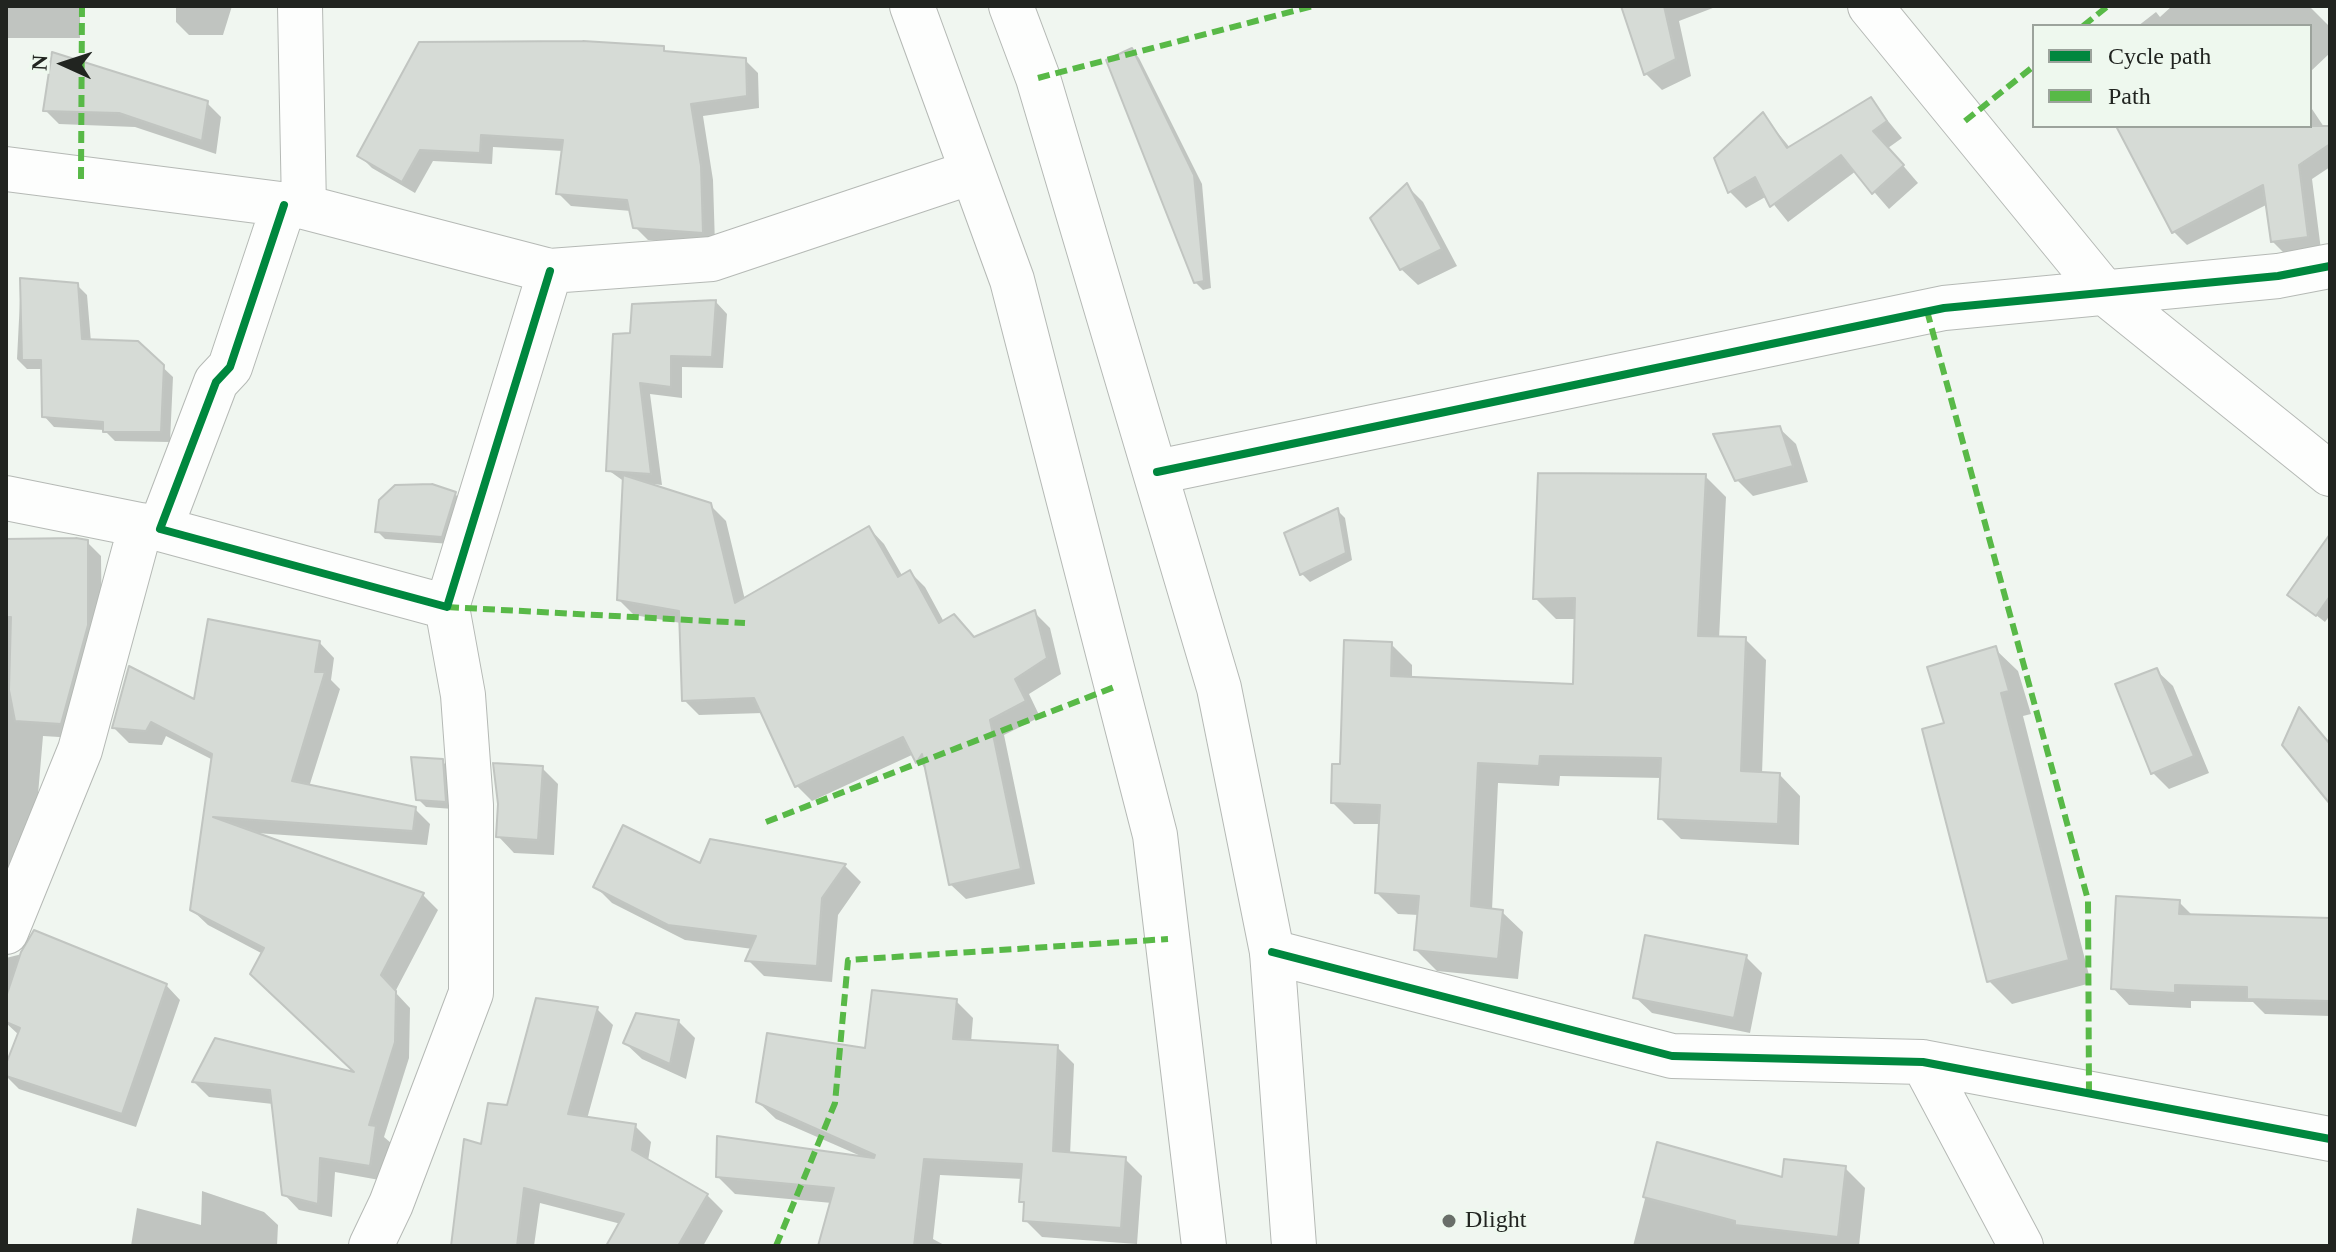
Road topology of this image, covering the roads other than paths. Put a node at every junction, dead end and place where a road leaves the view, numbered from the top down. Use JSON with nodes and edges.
{"nodes":[{"id":1,"x":300,"y":6,"type":"edge"},
{"id":2,"x":912,"y":6,"type":"edge"},
{"id":3,"x":1011,"y":6,"type":"edge"},
{"id":4,"x":1870,"y":6,"type":"edge"},
{"id":5,"x":6,"y":169,"type":"edge"},
{"id":6,"x":972,"y":172,"type":"junction"},
{"id":7,"x":294,"y":206,"type":"junction"},
{"id":8,"x":2330,"y":266,"type":"edge"},
{"id":9,"x":550,"y":271,"type":"junction"},
{"id":10,"x":2104,"y":292,"type":"junction"},
{"id":11,"x":1157,"y":472,"type":"junction"},
{"id":12,"x":2330,"y":474,"type":"edge"},
{"id":13,"x":6,"y":498,"type":"edge"},
{"id":14,"x":151,"y":527,"type":"junction"},
{"id":15,"x":447,"y":607,"type":"junction"},
{"id":16,"x":6,"y":932,"type":"edge"},
{"id":17,"x":1272,"y":952,"type":"junction"},
{"id":18,"x":1923,"y":1062,"type":"junction"},
{"id":19,"x":2330,"y":1139,"type":"edge"},
{"id":20,"x":371,"y":1246,"type":"edge"},
{"id":21,"x":1204,"y":1246,"type":"edge"},
{"id":22,"x":1294,"y":1246,"type":"edge"},
{"id":23,"x":2021,"y":1246,"type":"edge"}],
"edges":[{"from":1,"to":7,"type":"main road"},
{"from":2,"to":6,"type":"main road"},
{"from":3,"to":11,"type":"main road"},
{"from":4,"to":10,"type":"main road"},
{"from":5,"to":7,"type":"main road"},
{"from":6,"to":9,"type":"main road"},
{"from":6,"to":21,"type":"main road"},
{"from":7,"to":9,"type":"main road"},
{"from":7,"to":14,"type":"main road"},
{"from":8,"to":10,"type":"main road"},
{"from":9,"to":15,"type":"main road"},
{"from":10,"to":11,"type":"main road"},
{"from":10,"to":12,"type":"main road"},
{"from":11,"to":17,"type":"main road"},
{"from":13,"to":14,"type":"main road"},
{"from":14,"to":15,"type":"main road"},
{"from":14,"to":16,"type":"main road"},
{"from":15,"to":20,"type":"main road"},
{"from":17,"to":18,"type":"main road"},
{"from":17,"to":22,"type":"main road"},
{"from":18,"to":19,"type":"main road"},
{"from":18,"to":23,"type":"main road"}]}
